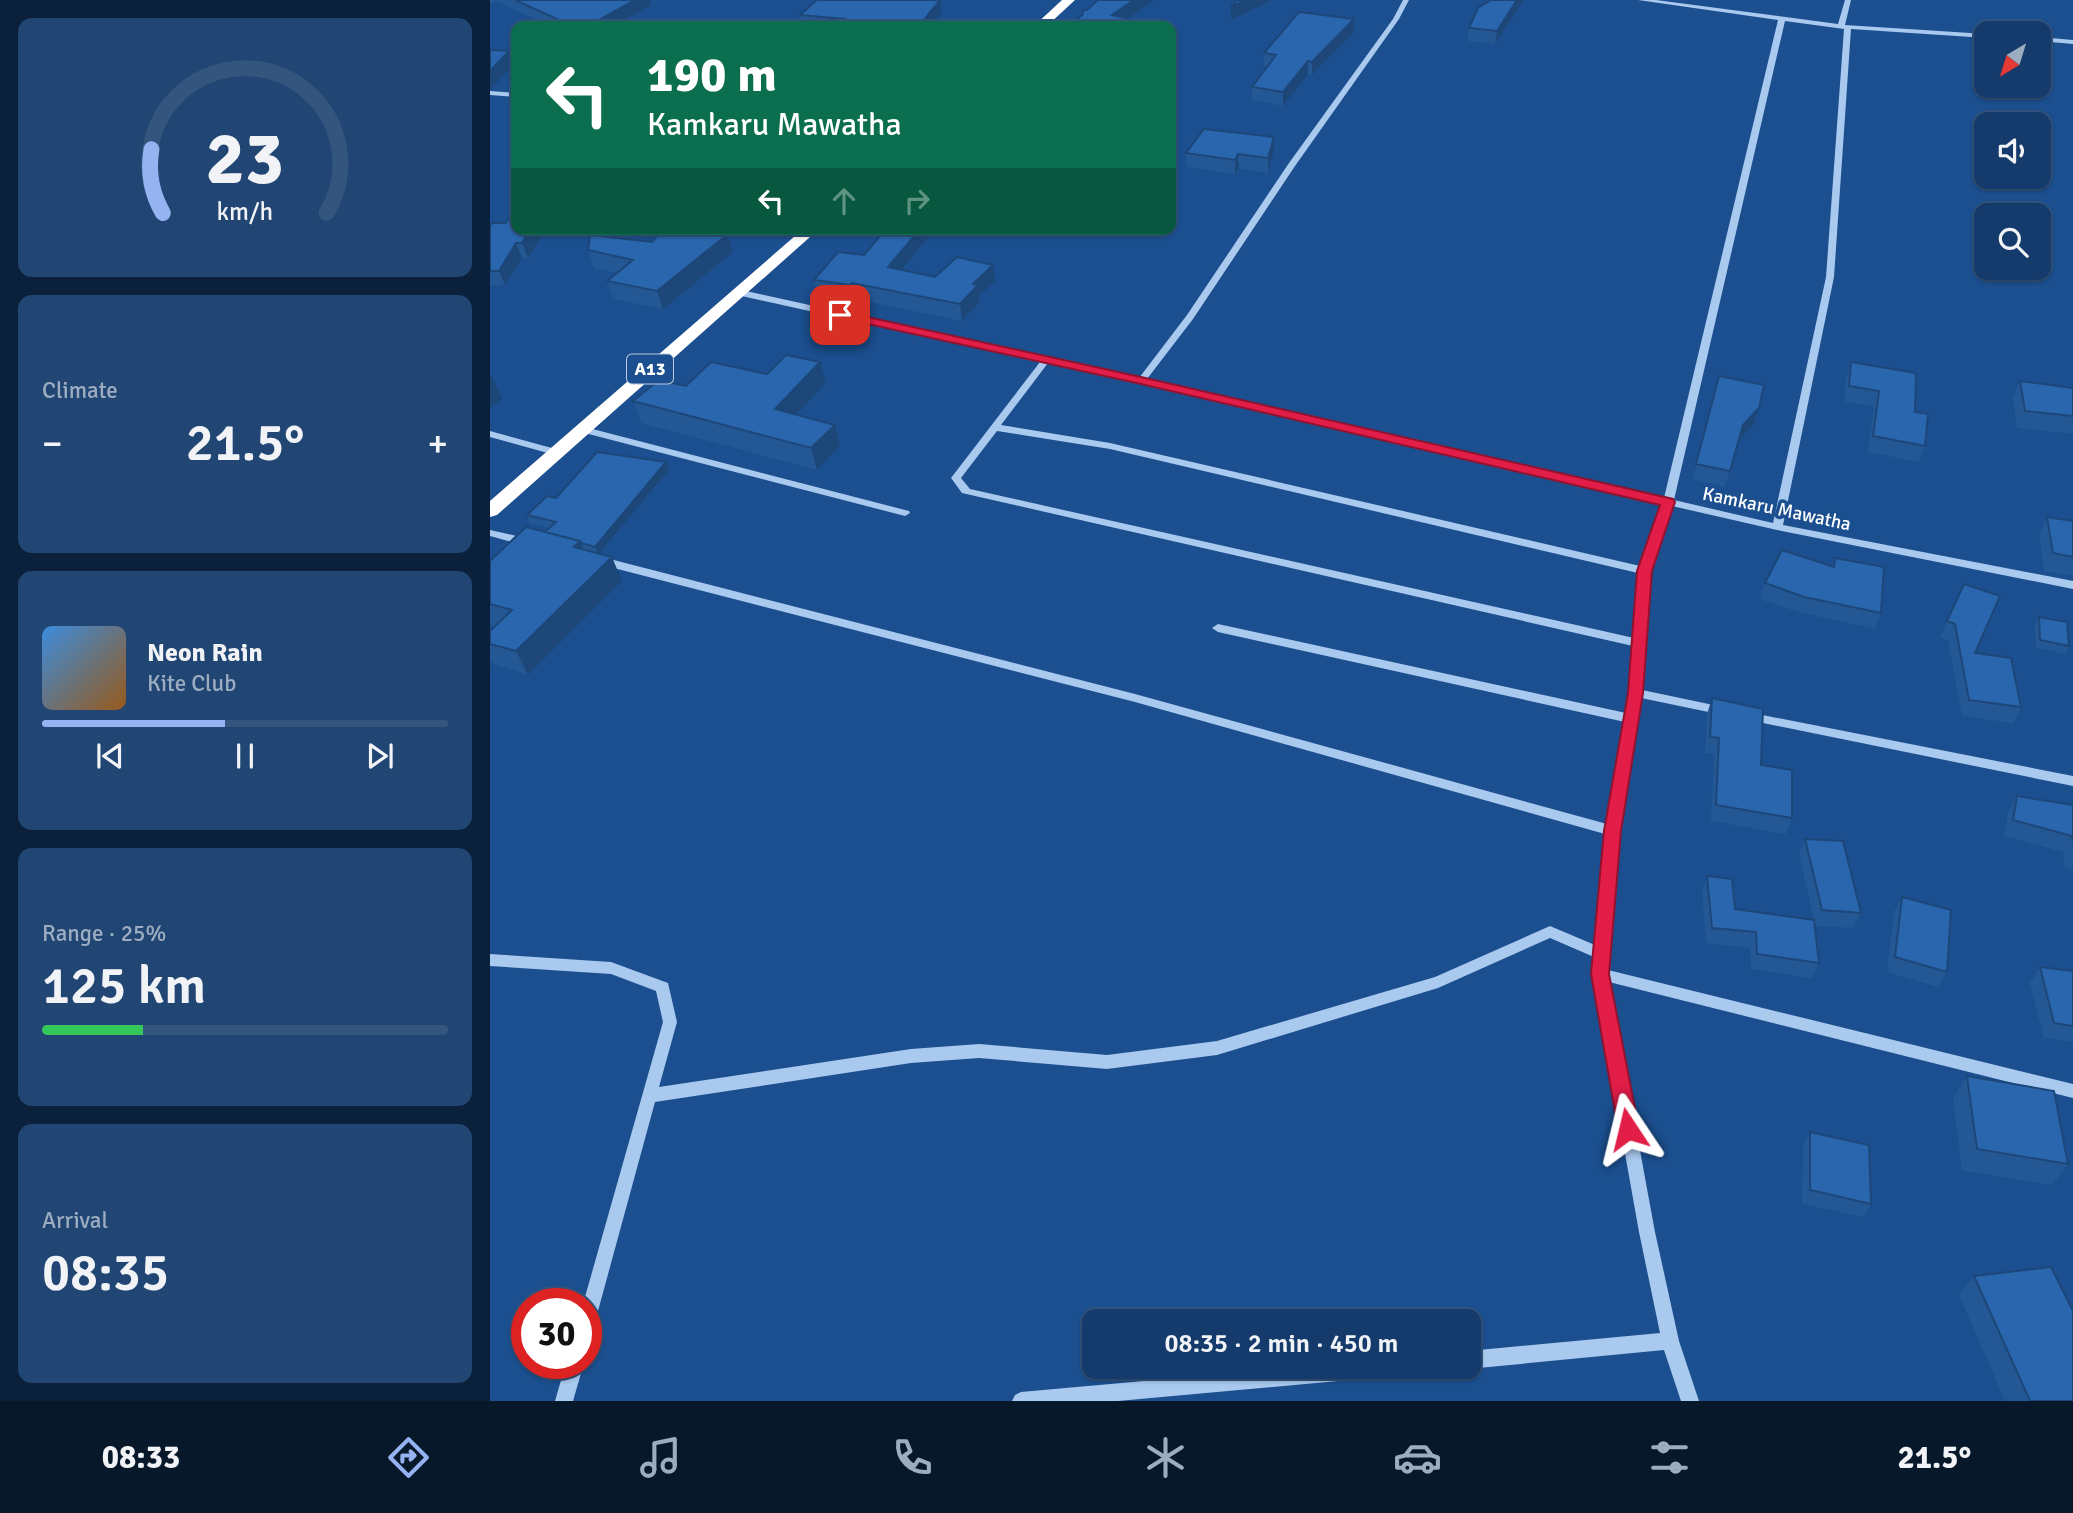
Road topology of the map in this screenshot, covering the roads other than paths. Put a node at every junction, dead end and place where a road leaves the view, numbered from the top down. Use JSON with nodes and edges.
{"nodes":[{"id":1,"x":1069,"y":0,"type":"edge"},
{"id":2,"x":1406,"y":0,"type":"edge"},
{"id":3,"x":1641,"y":0,"type":"edge"},
{"id":4,"x":1848,"y":0,"type":"edge"},
{"id":5,"x":1782,"y":19,"type":"junction"},
{"id":6,"x":1046,"y":21,"type":"edge"},
{"id":7,"x":1845,"y":27,"type":"junction"},
{"id":8,"x":1974,"y":35,"type":"edge"},
{"id":9,"x":2051,"y":40,"type":"edge"},
{"id":10,"x":2073,"y":42,"type":"edge"},
{"id":11,"x":490,"y":93,"type":"edge"},
{"id":12,"x":511,"y":95,"type":"edge"},
{"id":13,"x":804,"y":235,"type":"edge"},
{"id":14,"x":737,"y":292,"type":"junction"},
{"id":15,"x":1045,"y":361,"type":"junction"},
{"id":16,"x":1141,"y":380,"type":"junction"},
{"id":17,"x":994,"y":427,"type":"junction"},
{"id":18,"x":581,"y":429,"type":"junction"},
{"id":19,"x":490,"y":434,"type":"edge"},
{"id":20,"x":555,"y":452,"type":"junction"},
{"id":21,"x":1668,"y":502,"type":"junction"},
{"id":22,"x":490,"y":511,"type":"edge"},
{"id":23,"x":905,"y":513,"type":"dead end"},
{"id":24,"x":1777,"y":527,"type":"junction"},
{"id":25,"x":490,"y":533,"type":"edge"},
{"id":26,"x":544,"y":546,"type":"edge"},
{"id":27,"x":584,"y":556,"type":"edge"},
{"id":28,"x":1644,"y":571,"type":"junction"},
{"id":29,"x":2073,"y":585,"type":"edge"},
{"id":30,"x":1218,"y":628,"type":"dead end"},
{"id":31,"x":1640,"y":643,"type":"junction"},
{"id":32,"x":1636,"y":693,"type":"junction"},
{"id":33,"x":1632,"y":719,"type":"junction"},
{"id":34,"x":2073,"y":781,"type":"edge"},
{"id":35,"x":1612,"y":831,"type":"junction"},
{"id":36,"x":1602,"y":954,"type":"junction"},
{"id":37,"x":490,"y":960,"type":"edge"},
{"id":38,"x":1600,"y":974,"type":"junction"},
{"id":39,"x":2073,"y":1091,"type":"edge"},
{"id":40,"x":649,"y":1096,"type":"junction"},
{"id":41,"x":595,"y":1288,"type":"edge"},
{"id":42,"x":1670,"y":1341,"type":"junction"},
{"id":43,"x":1481,"y":1359,"type":"edge"},
{"id":44,"x":570,"y":1379,"type":"edge"},
{"id":45,"x":1262,"y":1379,"type":"edge"},
{"id":46,"x":564,"y":1401,"type":"edge"},
{"id":47,"x":1021,"y":1401,"type":"edge"},
{"id":48,"x":1690,"y":1401,"type":"edge"}],
"edges":[{"from":1,"to":6,"type":"highway"},
{"from":2,"to":16,"type":"street"},
{"from":3,"to":5,"type":"street"},
{"from":4,"to":7,"type":"street"},
{"from":5,"to":7,"type":"street"},
{"from":5,"to":21,"type":"street"},
{"from":7,"to":8,"type":"street"},
{"from":7,"to":24,"type":"street"},
{"from":9,"to":10,"type":"street"},
{"from":11,"to":12,"type":"street"},
{"from":13,"to":14,"type":"highway","number":"A13"},
{"from":14,"to":15,"type":"street","name":"Kamkaru Mawatha"},
{"from":14,"to":18,"type":"highway","number":"A13"},
{"from":15,"to":16,"type":"street","name":"Kamkaru Mawatha"},
{"from":15,"to":17,"type":"street"},
{"from":16,"to":21,"type":"street","name":"Kamkaru Mawatha"},
{"from":17,"to":28,"type":"street"},
{"from":17,"to":31,"type":"street"},
{"from":18,"to":20,"type":"highway","number":"A13"},
{"from":18,"to":23,"type":"street"},
{"from":19,"to":20,"type":"street"},
{"from":20,"to":22,"type":"highway","number":"A13"},
{"from":21,"to":24,"type":"street","name":"Kamkaru Mawatha"},
{"from":21,"to":28,"type":"street"},
{"from":24,"to":29,"type":"street","name":"Kamkaru Mawatha"},
{"from":25,"to":26,"type":"street"},
{"from":27,"to":35,"type":"street"},
{"from":28,"to":31,"type":"street"},
{"from":30,"to":33,"type":"street"},
{"from":31,"to":32,"type":"street"},
{"from":32,"to":33,"type":"street"},
{"from":32,"to":34,"type":"street"},
{"from":33,"to":35,"type":"street"},
{"from":35,"to":36,"type":"street"},
{"from":36,"to":38,"type":"street"},
{"from":36,"to":40,"type":"street"},
{"from":37,"to":40,"type":"street"},
{"from":38,"to":39,"type":"street"},
{"from":38,"to":42,"type":"street"},
{"from":40,"to":41,"type":"street"},
{"from":42,"to":43,"type":"street"},
{"from":42,"to":48,"type":"street"},
{"from":44,"to":46,"type":"street"},
{"from":45,"to":47,"type":"street"}]}
